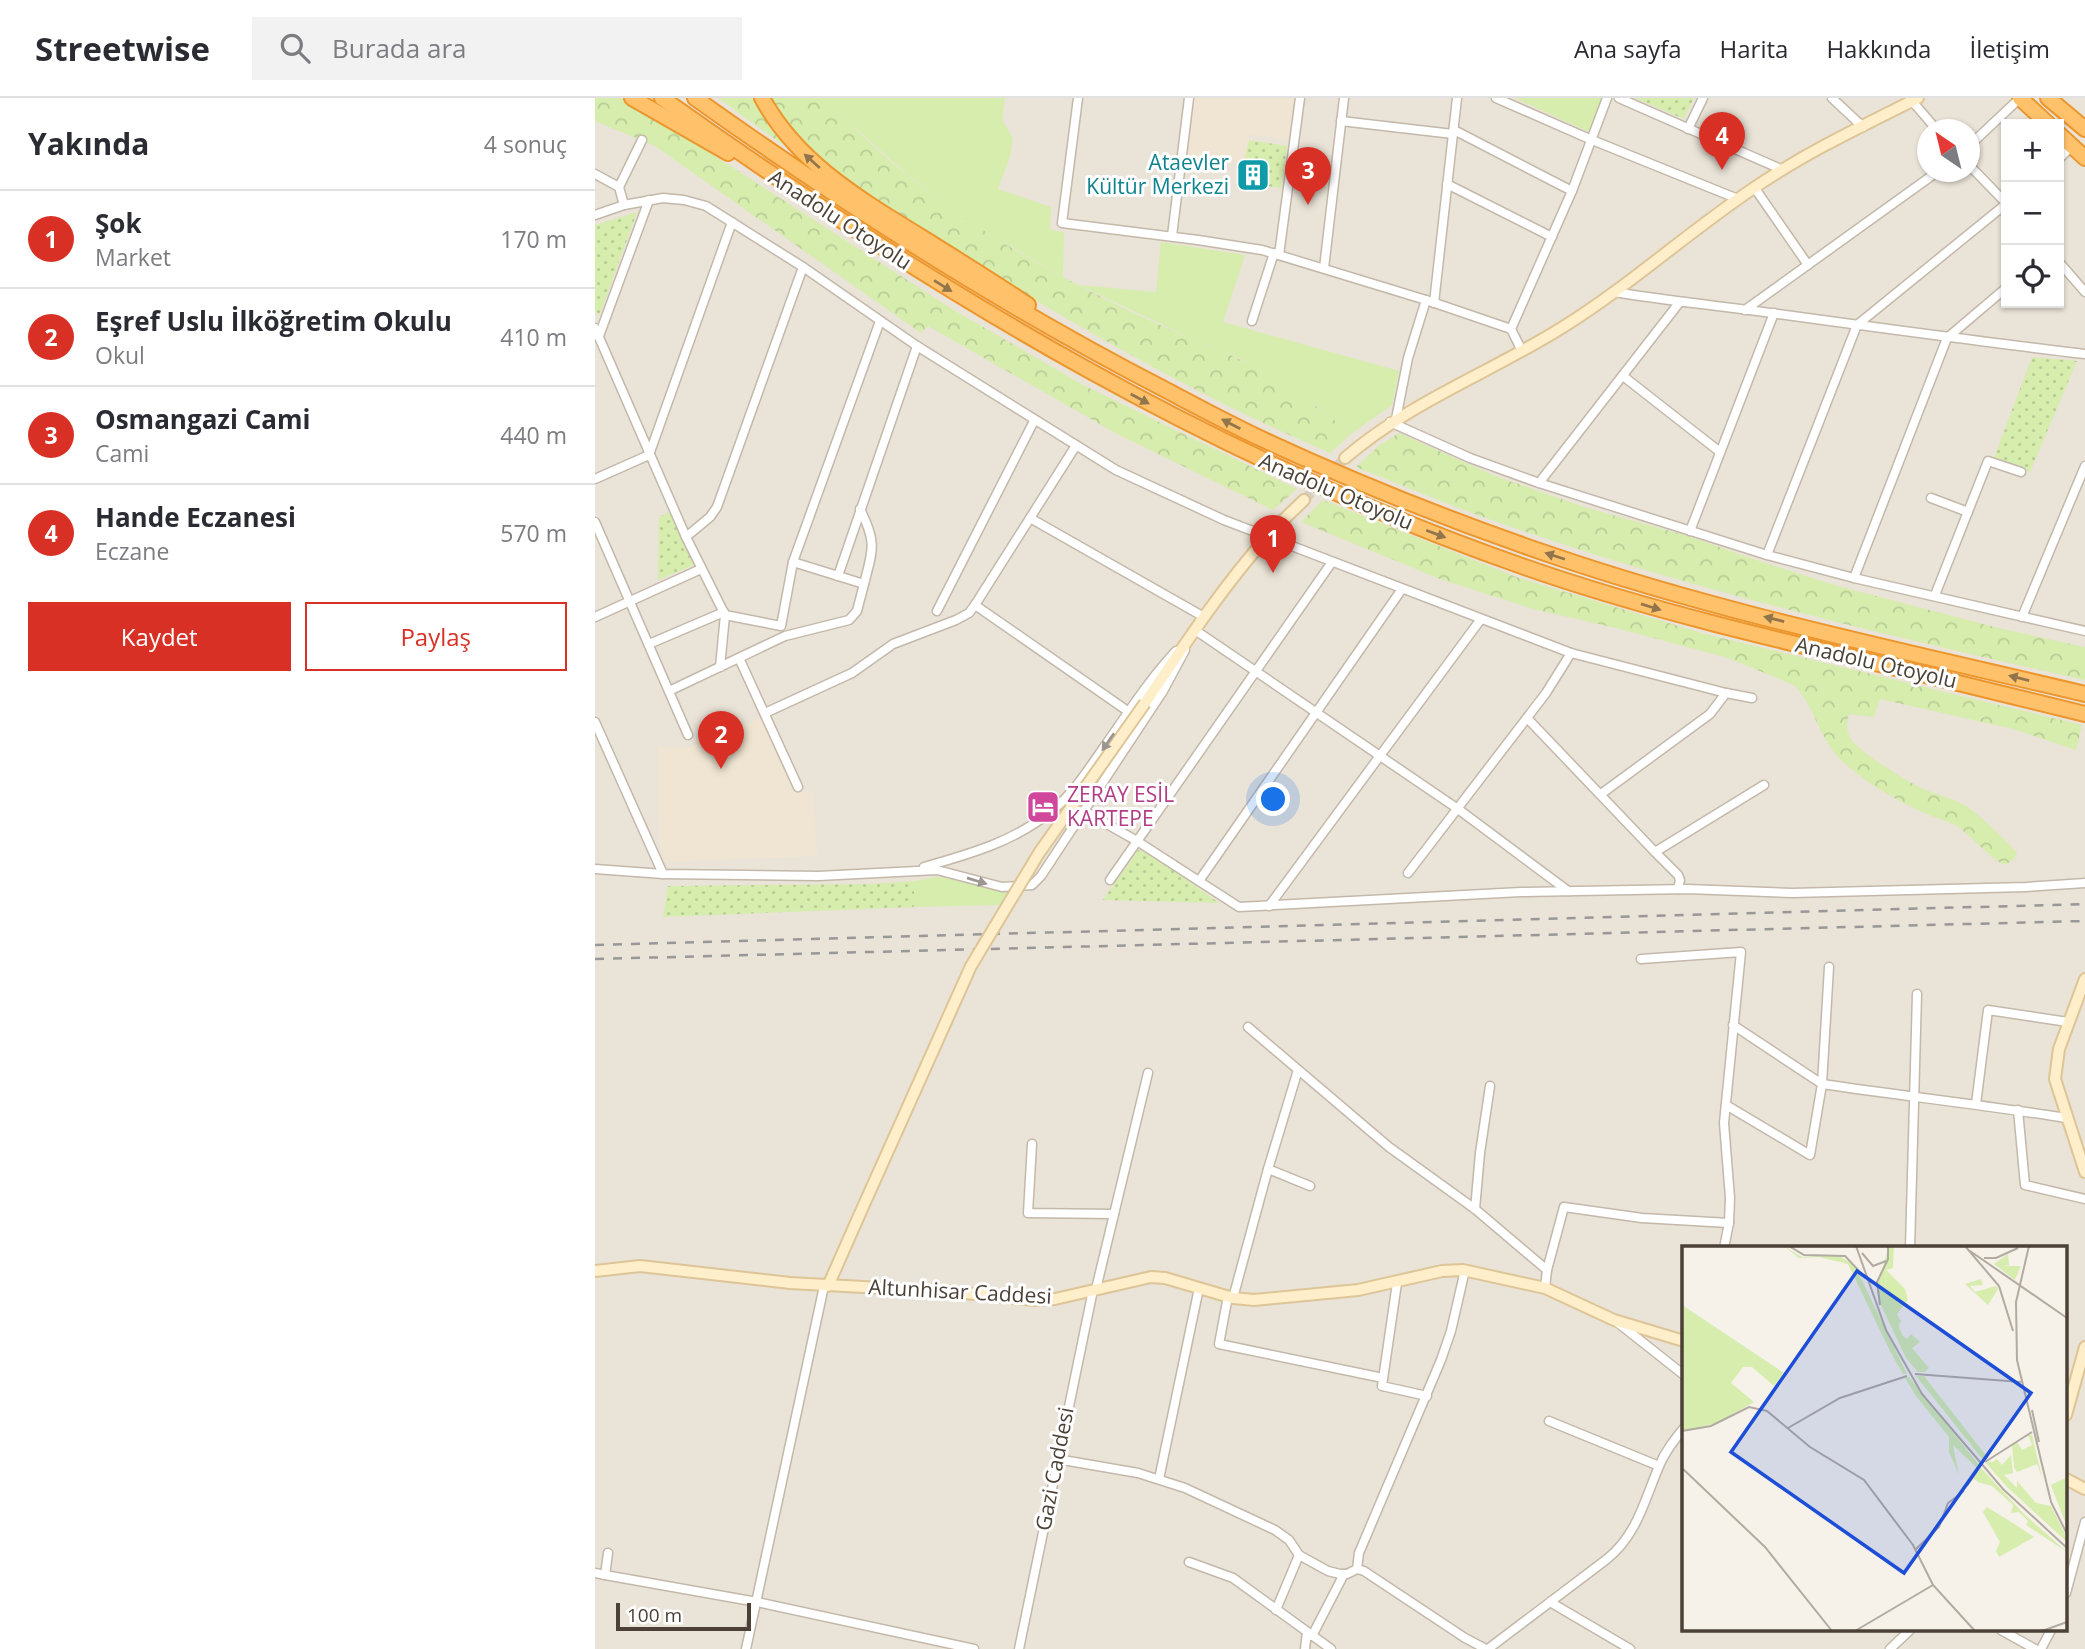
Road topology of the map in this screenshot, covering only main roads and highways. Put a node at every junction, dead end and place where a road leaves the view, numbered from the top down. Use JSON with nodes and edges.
{"nodes":[{"id":1,"x":632,"y":98,"type":"edge"},
{"id":2,"x":662,"y":98,"type":"edge"},
{"id":3,"x":695,"y":98,"type":"edge"},
{"id":4,"x":762,"y":98,"type":"edge"},
{"id":5,"x":2020,"y":98,"type":"edge"},
{"id":6,"x":2048,"y":98,"type":"edge"},
{"id":7,"x":2043,"y":119,"type":"edge"},
{"id":8,"x":2085,"y":129,"type":"edge"},
{"id":9,"x":2064,"y":139,"type":"edge"},
{"id":10,"x":2085,"y":158,"type":"edge"},
{"id":11,"x":767,"y":172,"type":"junction"},
{"id":12,"x":1135,"y":374,"type":"junction"},
{"id":13,"x":2085,"y":694,"type":"edge"},
{"id":14,"x":2085,"y":714,"type":"edge"}],
"edges":[{"from":1,"to":11,"type":"highway"},
{"from":2,"to":11,"type":"highway","name":"Anadolu Otoyolu"},
{"from":3,"to":12,"type":"highway","name":"Anadolu Otoyolu"},
{"from":12,"to":4,"type":"highway","one_way":true},
{"from":5,"to":7,"type":"highway"},
{"from":6,"to":8,"type":"highway"},
{"from":9,"to":10,"type":"highway"},
{"from":11,"to":14,"type":"highway","name":"Anadolu Otoyolu","one_way":true},
{"from":13,"to":12,"type":"highway","name":"Anadolu Otoyolu","one_way":true}]}
